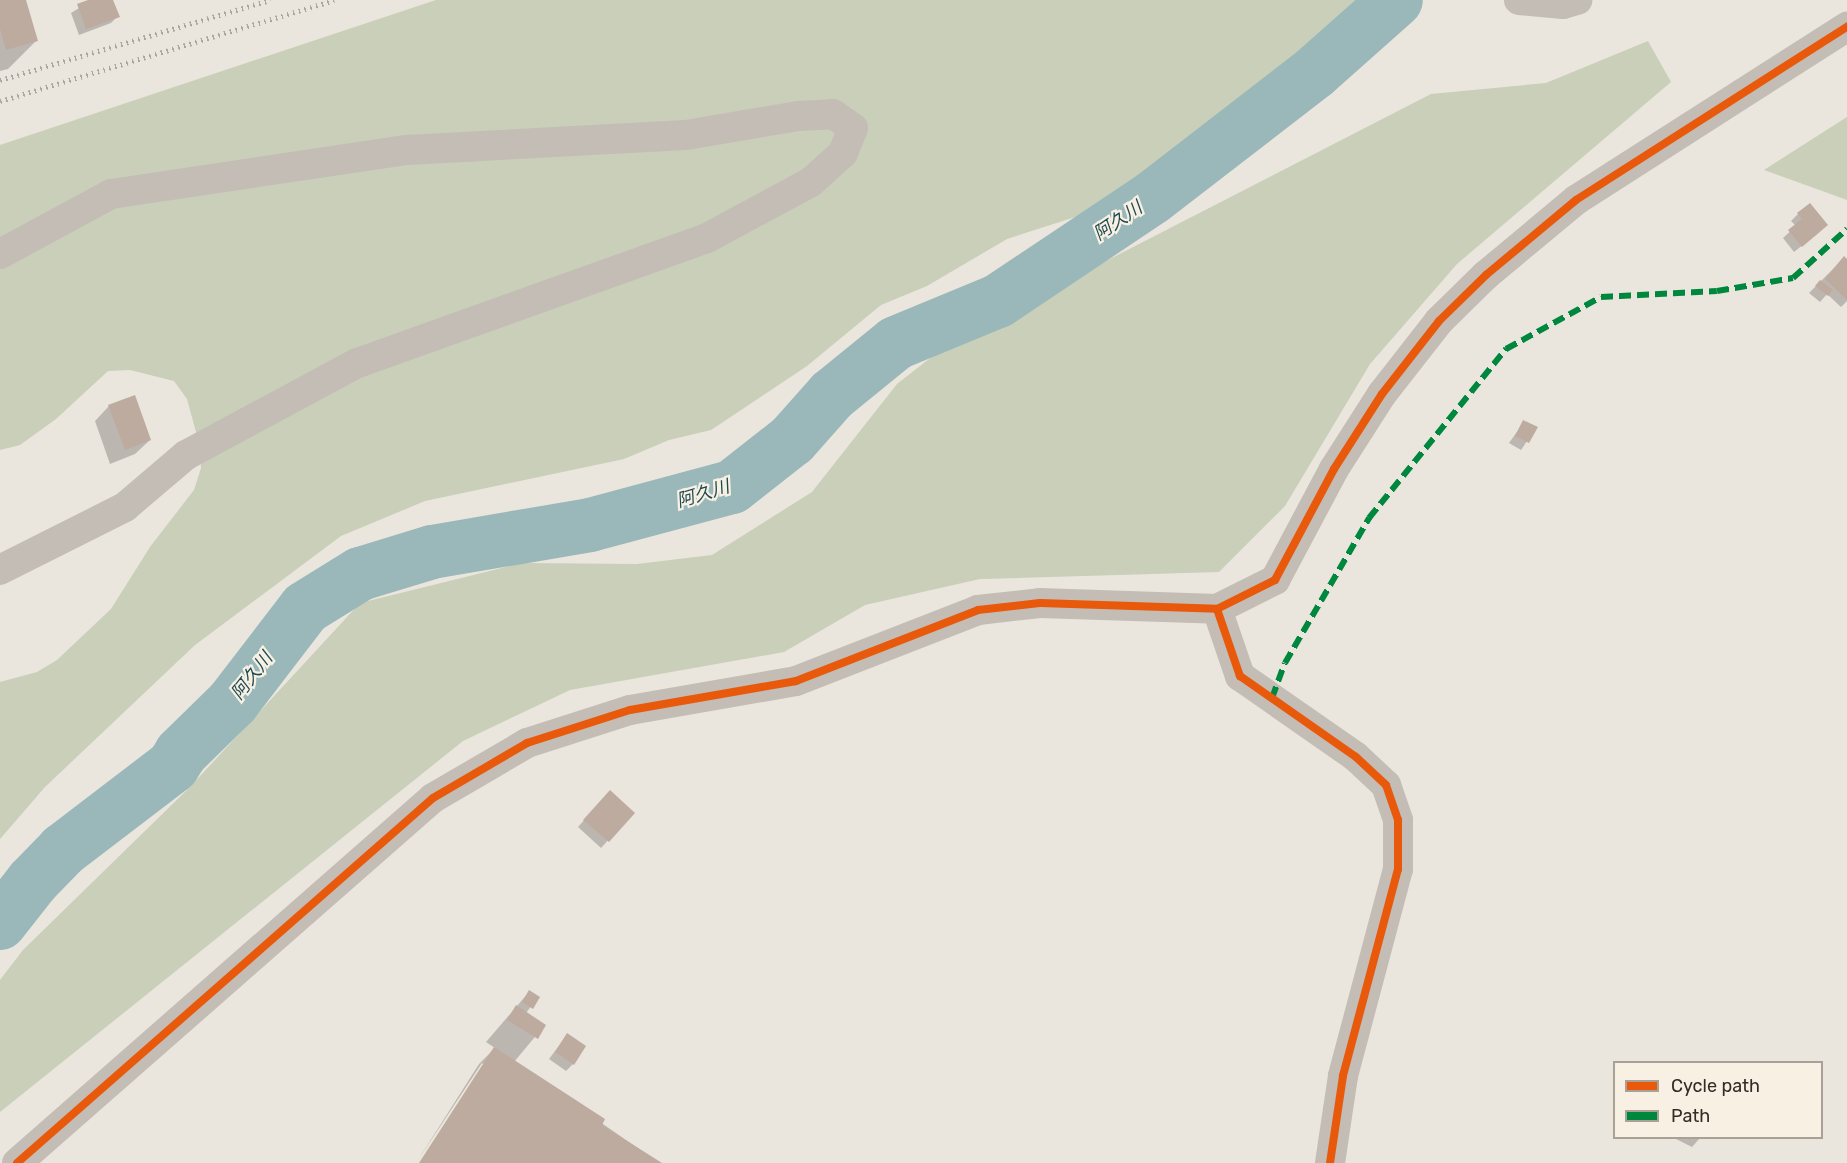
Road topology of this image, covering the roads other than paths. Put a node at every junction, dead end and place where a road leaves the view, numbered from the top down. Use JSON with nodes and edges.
{"nodes":[{"id":1,"x":1519,"y":0,"type":"edge"},
{"id":2,"x":1577,"y":0,"type":"edge"},
{"id":3,"x":1847,"y":27,"type":"edge"},
{"id":4,"x":0,"y":254,"type":"edge"},
{"id":5,"x":0,"y":570,"type":"edge"},
{"id":6,"x":1217,"y":609,"type":"junction"},
{"id":7,"x":17,"y":1163,"type":"edge"},
{"id":8,"x":1330,"y":1163,"type":"edge"}],
"edges":[{"from":1,"to":2,"type":"street"},
{"from":3,"to":6,"type":"street"},
{"from":4,"to":5,"type":"street"},
{"from":6,"to":7,"type":"street"},
{"from":6,"to":8,"type":"street"}]}
